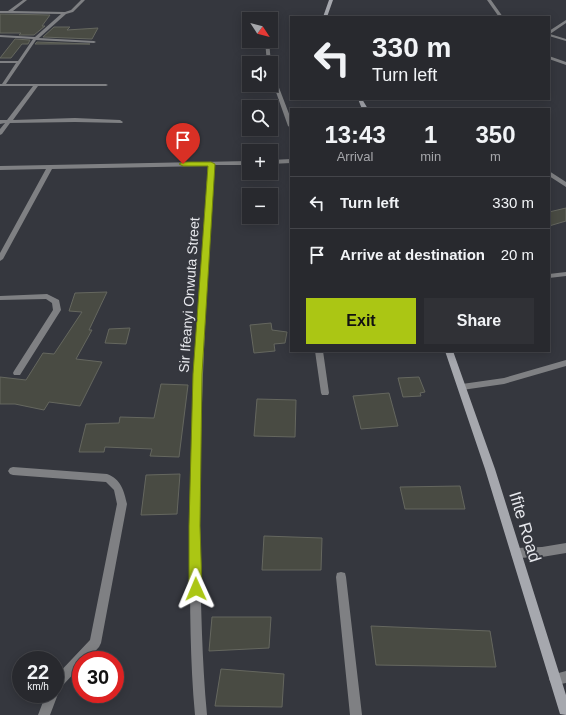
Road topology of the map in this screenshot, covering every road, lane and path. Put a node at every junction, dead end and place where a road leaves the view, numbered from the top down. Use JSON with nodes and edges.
{"nodes":[{"id":1,"x":25,"y":0,"type":"edge"},
{"id":2,"x":84,"y":0,"type":"edge"},
{"id":3,"x":331,"y":0,"type":"edge"},
{"id":4,"x":489,"y":0,"type":"edge"},
{"id":5,"x":0,"y":12,"type":"edge"},
{"id":6,"x":8,"y":13,"type":"junction"},
{"id":7,"x":65,"y":13,"type":"junction"},
{"id":8,"x":325,"y":16,"type":"edge"},
{"id":9,"x":500,"y":16,"type":"edge"},
{"id":10,"x":566,"y":21,"type":"edge"},
{"id":11,"x":550,"y":33,"type":"edge"},
{"id":12,"x":550,"y":34,"type":"edge"},
{"id":13,"x":0,"y":36,"type":"edge"},
{"id":14,"x":36,"y":38,"type":"junction"},
{"id":15,"x":566,"y":40,"type":"edge"},
{"id":16,"x":94,"y":42,"type":"dead end"},
{"id":17,"x":550,"y":57,"type":"edge"},
{"id":18,"x":0,"y":62,"type":"edge"},
{"id":19,"x":20,"y":62,"type":"junction"},
{"id":20,"x":566,"y":64,"type":"edge"},
{"id":21,"x":1,"y":85,"type":"edge"},
{"id":22,"x":106,"y":85,"type":"dead end"},
{"id":23,"x":36,"y":86,"type":"junction"},
{"id":24,"x":278,"y":91,"type":"edge"},
{"id":25,"x":0,"y":122,"type":"edge"},
{"id":26,"x":8,"y":122,"type":"junction"},
{"id":27,"x":120,"y":122,"type":"dead end"},
{"id":28,"x":290,"y":123,"type":"edge"},
{"id":29,"x":0,"y":133,"type":"edge"},
{"id":30,"x":290,"y":161,"type":"edge"},
{"id":31,"x":278,"y":162,"type":"edge"},
{"id":32,"x":242,"y":163,"type":"edge"},
{"id":33,"x":211,"y":164,"type":"junction"},
{"id":34,"x":50,"y":167,"type":"junction"},
{"id":35,"x":0,"y":168,"type":"edge"},
{"id":36,"x":550,"y":174,"type":"edge"},
{"id":37,"x":566,"y":185,"type":"edge"},
{"id":38,"x":0,"y":259,"type":"edge"},
{"id":39,"x":566,"y":274,"type":"edge"},
{"id":40,"x":550,"y":276,"type":"edge"},
{"id":41,"x":0,"y":298,"type":"edge"},
{"id":42,"x":319,"y":352,"type":"edge"},
{"id":43,"x":449,"y":352,"type":"edge"},
{"id":44,"x":566,"y":363,"type":"edge"},
{"id":45,"x":17,"y":373,"type":"dead end"},
{"id":46,"x":462,"y":387,"type":"junction"},
{"id":47,"x":325,"y":393,"type":"dead end"},
{"id":48,"x":13,"y":471,"type":"dead end"},
{"id":49,"x":566,"y":548,"type":"edge"},
{"id":50,"x":516,"y":553,"type":"junction"},
{"id":51,"x":341,"y":577,"type":"dead end"},
{"id":52,"x":64,"y":676,"type":"edge"},
{"id":53,"x":561,"y":678,"type":"edge"},
{"id":54,"x":49,"y":703,"type":"edge"},
{"id":55,"x":566,"y":714,"type":"edge"},
{"id":56,"x":44,"y":715,"type":"edge"},
{"id":57,"x":201,"y":715,"type":"edge"},
{"id":58,"x":356,"y":715,"type":"edge"}],
"edges":[{"from":1,"to":6,"type":"street"},
{"from":2,"to":7,"type":"street"},
{"from":3,"to":8,"type":"street"},
{"from":4,"to":9,"type":"street"},
{"from":5,"to":6,"type":"street"},
{"from":6,"to":7,"type":"street"},
{"from":7,"to":14,"type":"street"},
{"from":10,"to":11,"type":"street"},
{"from":12,"to":15,"type":"street"},
{"from":13,"to":14,"type":"street"},
{"from":14,"to":16,"type":"street"},
{"from":14,"to":19,"type":"street"},
{"from":17,"to":20,"type":"street"},
{"from":18,"to":19,"type":"street"},
{"from":19,"to":21,"type":"street"},
{"from":21,"to":23,"type":"street"},
{"from":22,"to":23,"type":"street"},
{"from":23,"to":26,"type":"street"},
{"from":24,"to":28,"type":"street"},
{"from":25,"to":26,"type":"street"},
{"from":26,"to":27,"type":"street"},
{"from":26,"to":29,"type":"street"},
{"from":30,"to":31,"type":"street"},
{"from":32,"to":33,"type":"street"},
{"from":33,"to":34,"type":"street"},
{"from":33,"to":57,"type":"street","name":"Sir Ifeanyi Onwuta Street"},
{"from":34,"to":35,"type":"street"},
{"from":34,"to":38,"type":"street"},
{"from":36,"to":37,"type":"street"},
{"from":39,"to":40,"type":"street"},
{"from":41,"to":45,"type":"street"},
{"from":42,"to":47,"type":"street"},
{"from":43,"to":46,"type":"street","name":"Ifite Road"},
{"from":44,"to":46,"type":"street"},
{"from":46,"to":50,"type":"street","name":"Ifite Road"},
{"from":48,"to":52,"type":"street"},
{"from":49,"to":50,"type":"street"},
{"from":50,"to":53,"type":"street","name":"Ifite Road"},
{"from":51,"to":58,"type":"street"},
{"from":53,"to":55,"type":"street","name":"Ifite Road"},
{"from":54,"to":56,"type":"street"}]}
